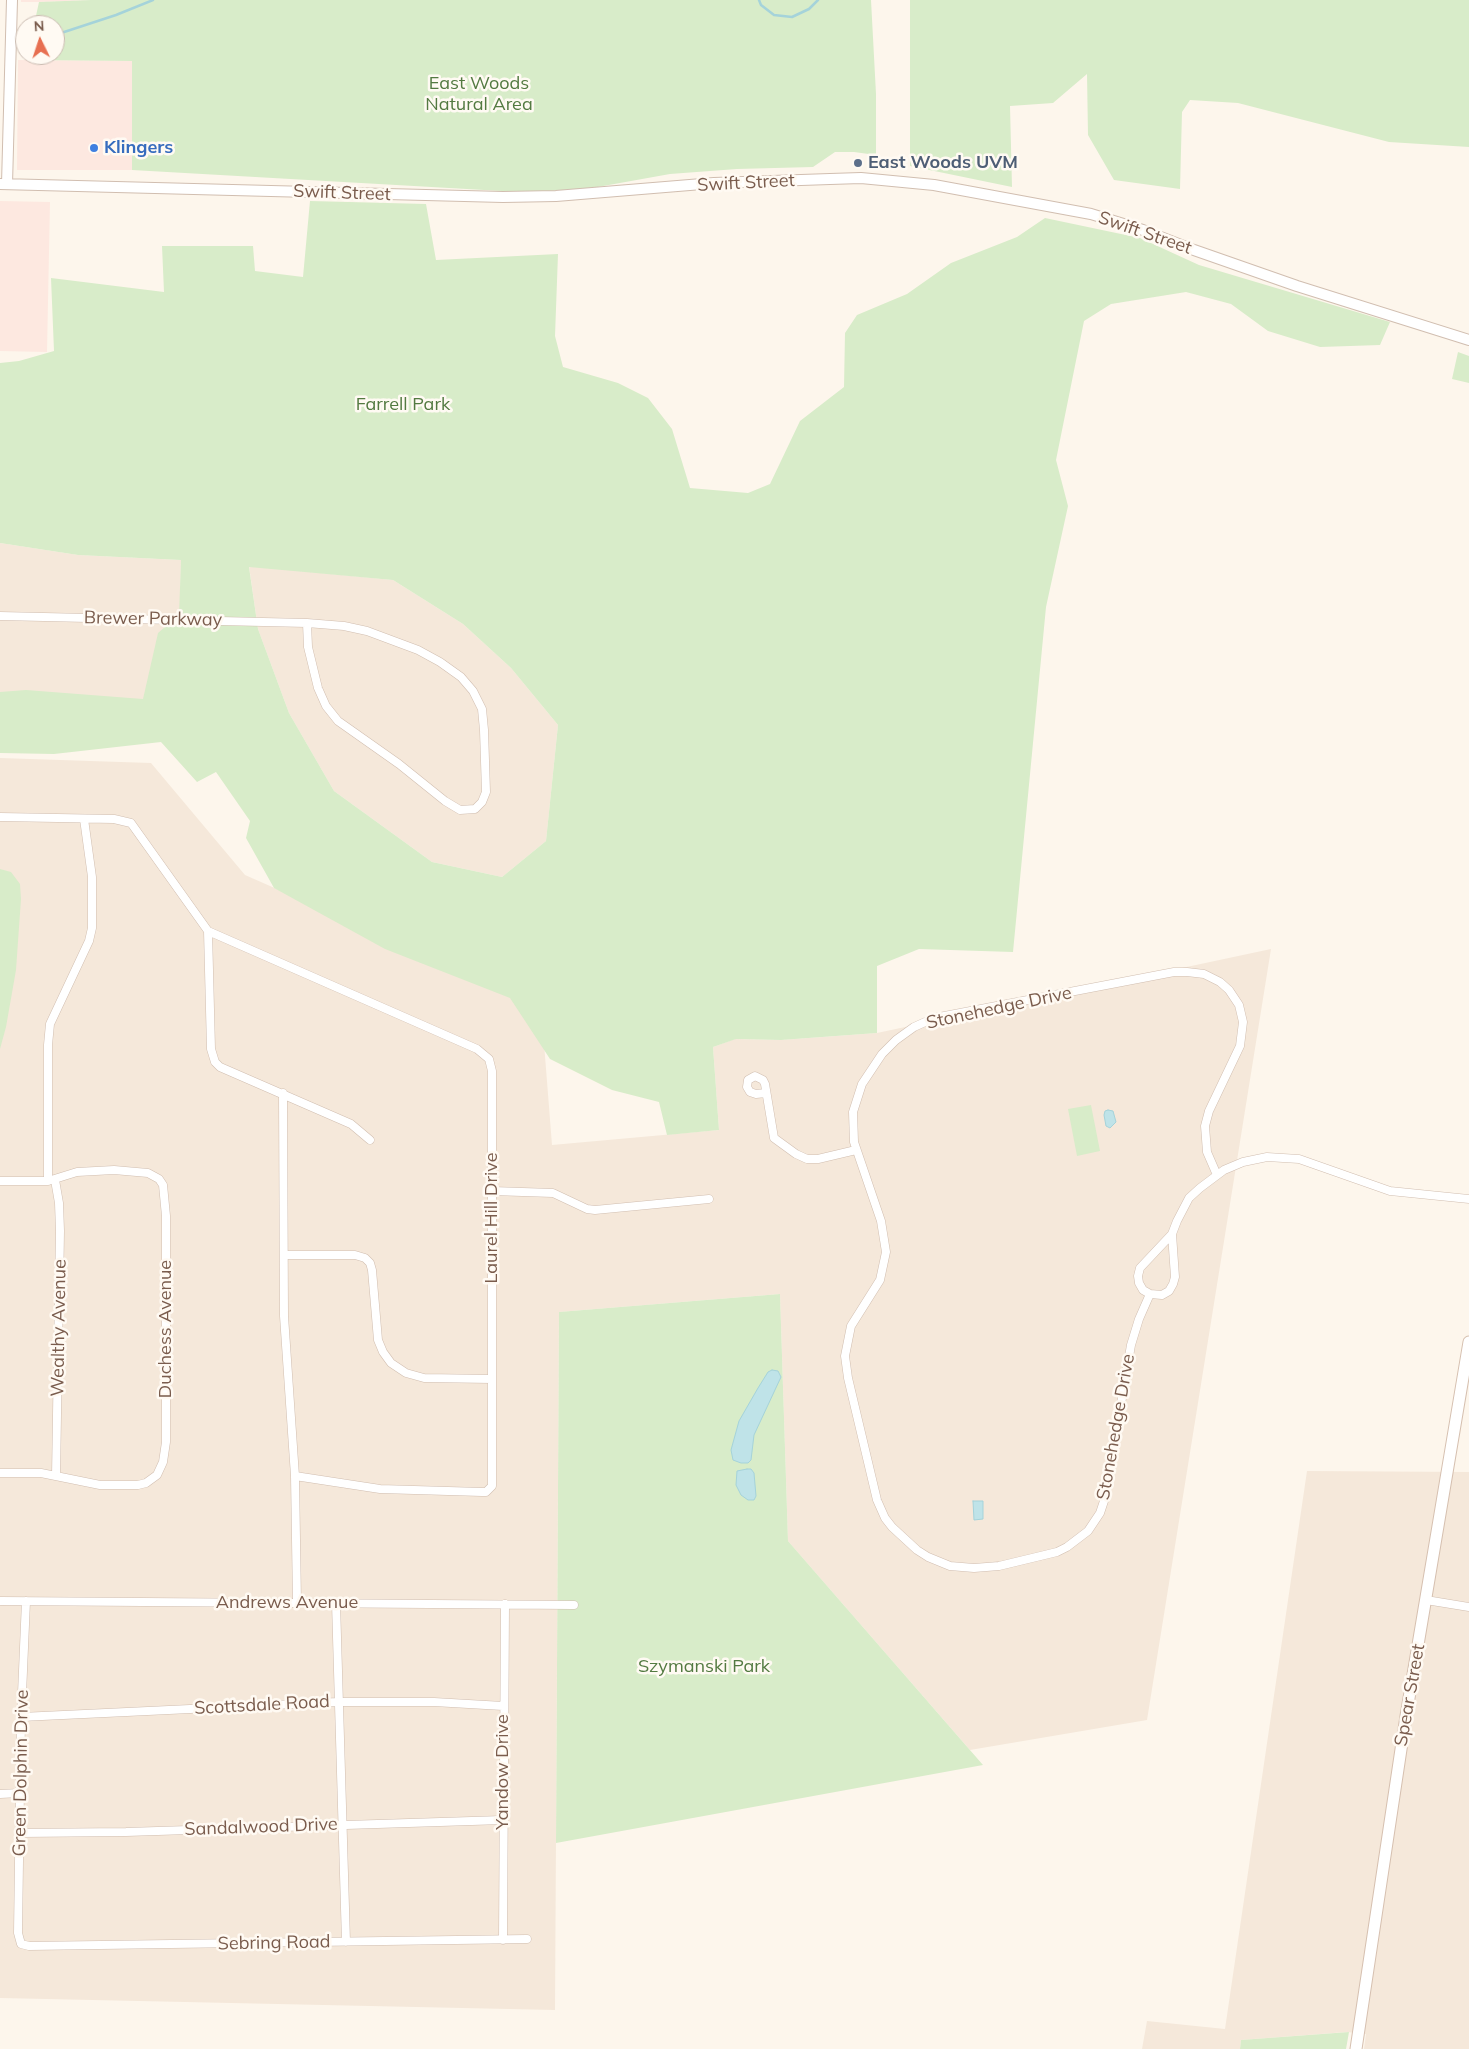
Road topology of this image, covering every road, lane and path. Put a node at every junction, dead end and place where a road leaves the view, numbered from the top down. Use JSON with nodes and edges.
{"nodes":[{"id":1,"x":12,"y":0,"type":"edge"},
{"id":2,"x":4,"y":184,"type":"edge"},
{"id":3,"x":1469,"y":340,"type":"edge"},
{"id":4,"x":0,"y":616,"type":"edge"},
{"id":5,"x":307,"y":623,"type":"junction"},
{"id":6,"x":0,"y":818,"type":"edge"},
{"id":7,"x":84,"y":819,"type":"junction"},
{"id":8,"x":208,"y":931,"type":"junction"},
{"id":9,"x":283,"y":1093,"type":"junction"},
{"id":10,"x":766,"y":1093,"type":"dead end"},
{"id":11,"x":370,"y":1140,"type":"dead end"},
{"id":12,"x":856,"y":1150,"type":"junction"},
{"id":13,"x":1217,"y":1175,"type":"junction"},
{"id":14,"x":52,"y":1180,"type":"junction"},
{"id":15,"x":0,"y":1181,"type":"edge"},
{"id":16,"x":492,"y":1191,"type":"junction"},
{"id":17,"x":708,"y":1199,"type":"dead end"},
{"id":18,"x":1469,"y":1199,"type":"edge"},
{"id":19,"x":1172,"y":1234,"type":"junction"},
{"id":20,"x":284,"y":1256,"type":"junction"},
{"id":21,"x":1150,"y":1294,"type":"junction"},
{"id":22,"x":1469,"y":1342,"type":"edge"},
{"id":23,"x":492,"y":1379,"type":"junction"},
{"id":24,"x":0,"y":1473,"type":"edge"},
{"id":25,"x":56,"y":1476,"type":"junction"},
{"id":26,"x":295,"y":1476,"type":"junction"},
{"id":27,"x":1426,"y":1600,"type":"junction"},
{"id":28,"x":0,"y":1601,"type":"edge"},
{"id":29,"x":26,"y":1601,"type":"junction"},
{"id":30,"x":297,"y":1603,"type":"junction"},
{"id":31,"x":336,"y":1603,"type":"junction"},
{"id":32,"x":505,"y":1604,"type":"junction"},
{"id":33,"x":574,"y":1605,"type":"dead end"},
{"id":34,"x":1469,"y":1606,"type":"edge"},
{"id":35,"x":338,"y":1702,"type":"junction"},
{"id":36,"x":503,"y":1706,"type":"junction"},
{"id":37,"x":21,"y":1716,"type":"junction"},
{"id":38,"x":20,"y":1793,"type":"junction"},
{"id":39,"x":0,"y":1794,"type":"edge"},
{"id":40,"x":503,"y":1820,"type":"junction"},
{"id":41,"x":343,"y":1824,"type":"junction"},
{"id":42,"x":20,"y":1834,"type":"junction"},
{"id":43,"x":527,"y":1939,"type":"dead end"},
{"id":44,"x":504,"y":1940,"type":"junction"},
{"id":45,"x":346,"y":1942,"type":"junction"},
{"id":46,"x":21,"y":1944,"type":"joint"},
{"id":47,"x":1356,"y":2049,"type":"edge"}],
"edges":[{"from":1,"to":2,"type":"street"},
{"from":2,"to":3,"type":"street","name":"Swift Street"},
{"from":4,"to":5,"type":"street","name":"Brewer Parkway"},
{"from":5,"to":5,"type":"street","name":"Brewer Parkway"},
{"from":6,"to":7,"type":"street"},
{"from":7,"to":8,"type":"street"},
{"from":7,"to":14,"type":"street","name":"Wealthy Avenue"},
{"from":8,"to":9,"type":"street"},
{"from":8,"to":16,"type":"street","name":"Laurel Hill Drive"},
{"from":9,"to":11,"type":"street"},
{"from":9,"to":20,"type":"street"},
{"from":10,"to":12,"type":"street"},
{"from":12,"to":13,"type":"street","name":"Stonehedge Drive"},
{"from":12,"to":21,"type":"street","name":"Stonehedge Drive"},
{"from":13,"to":18,"type":"street"},
{"from":13,"to":19,"type":"street"},
{"from":14,"to":15,"type":"street"},
{"from":14,"to":25,"type":"street","name":"Wealthy Avenue"},
{"from":14,"to":25,"type":"street","name":"Duchess Avenue"},
{"from":16,"to":17,"type":"street"},
{"from":16,"to":23,"type":"street","name":"Laurel Hill Drive"},
{"from":19,"to":21,"type":"street"},
{"from":19,"to":21,"type":"street"},
{"from":20,"to":23,"type":"street"},
{"from":20,"to":26,"type":"street"},
{"from":22,"to":27,"type":"main road","name":"Spear Street"},
{"from":23,"to":26,"type":"street","name":"Laurel Hill Drive"},
{"from":24,"to":25,"type":"street"},
{"from":26,"to":30,"type":"street"},
{"from":27,"to":34,"type":"street"},
{"from":27,"to":47,"type":"main road","name":"Spear Street"},
{"from":28,"to":29,"type":"street","name":"Andrews Avenue"},
{"from":29,"to":30,"type":"street","name":"Andrews Avenue"},
{"from":29,"to":37,"type":"street","name":"Green Dolphin Drive"},
{"from":30,"to":31,"type":"street","name":"Andrews Avenue"},
{"from":31,"to":32,"type":"street","name":"Andrews Avenue"},
{"from":31,"to":35,"type":"street"},
{"from":32,"to":33,"type":"street","name":"Andrews Avenue"},
{"from":32,"to":36,"type":"street","name":"Yandow Drive"},
{"from":35,"to":36,"type":"street","name":"Scottsdale Road"},
{"from":35,"to":37,"type":"street","name":"Scottsdale Road"},
{"from":35,"to":41,"type":"street"},
{"from":36,"to":40,"type":"street","name":"Yandow Drive"},
{"from":37,"to":38,"type":"street","name":"Green Dolphin Drive"},
{"from":38,"to":39,"type":"street"},
{"from":38,"to":42,"type":"street","name":"Green Dolphin Drive"},
{"from":40,"to":41,"type":"street","name":"Sandalwood Drive"},
{"from":40,"to":44,"type":"street","name":"Yandow Drive"},
{"from":41,"to":42,"type":"street","name":"Sandalwood Drive"},
{"from":41,"to":45,"type":"street"},
{"from":42,"to":46,"type":"street","name":"Green Dolphin Drive"},
{"from":43,"to":44,"type":"street","name":"Sebring Road"},
{"from":44,"to":45,"type":"street","name":"Sebring Road"},
{"from":45,"to":46,"type":"street","name":"Sebring Road"}]}
